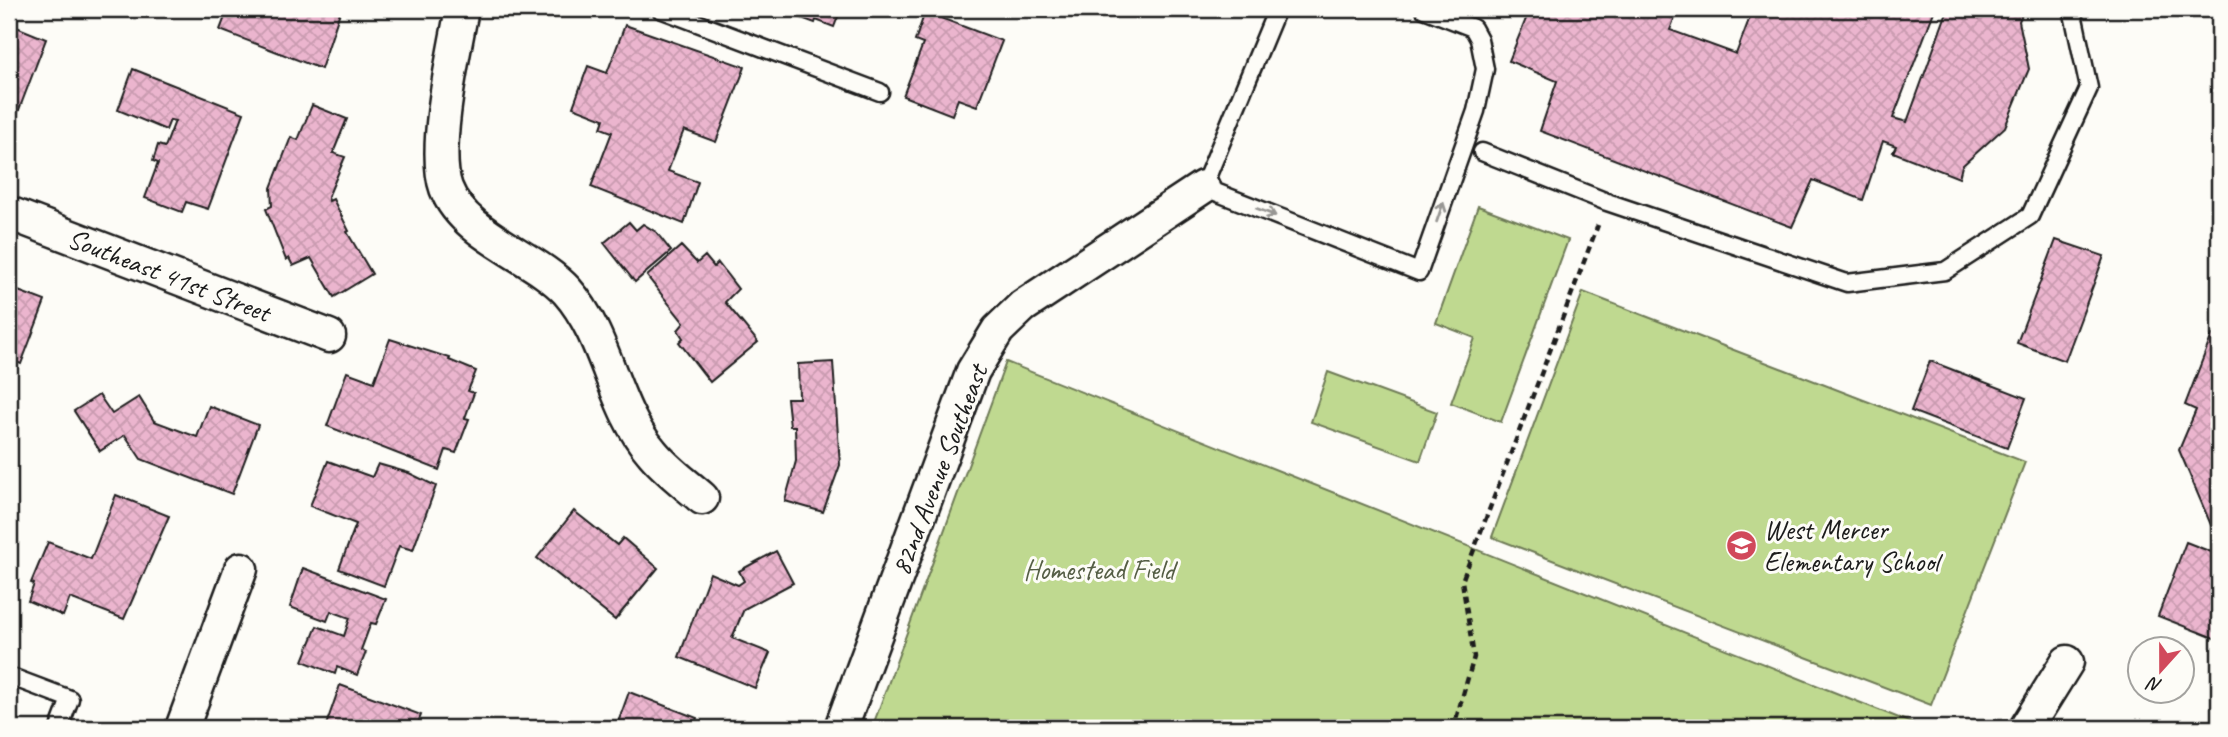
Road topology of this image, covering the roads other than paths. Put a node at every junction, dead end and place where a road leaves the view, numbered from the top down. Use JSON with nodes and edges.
{"nodes":[{"id":1,"x":462,"y":9,"type":"edge"},
{"id":2,"x":660,"y":9,"type":"edge"},
{"id":3,"x":1277,"y":9,"type":"edge"},
{"id":4,"x":1424,"y":9,"type":"edge"},
{"id":5,"x":2071,"y":9,"type":"edge"},
{"id":6,"x":880,"y":92,"type":"dead end"},
{"id":7,"x":1482,"y":152,"type":"dead end"},
{"id":8,"x":1203,"y":187,"type":"junction"},
{"id":9,"x":9,"y":213,"type":"edge"},
{"id":10,"x":330,"y":336,"type":"dead end"},
{"id":11,"x":702,"y":498,"type":"dead end"},
{"id":12,"x":242,"y":569,"type":"dead end"},
{"id":13,"x":2067,"y":662,"type":"dead end"},
{"id":14,"x":9,"y":676,"type":"edge"},
{"id":15,"x":844,"y":727,"type":"edge"},
{"id":16,"x":59,"y":728,"type":"edge"},
{"id":17,"x":181,"y":728,"type":"edge"},
{"id":18,"x":2026,"y":728,"type":"edge"}],
"edges":[{"from":1,"to":11,"type":"street"},
{"from":2,"to":6,"type":"lane"},
{"from":3,"to":8,"type":"lane"},
{"from":8,"to":4,"type":"lane","one_way":true},
{"from":5,"to":7,"type":"lane"},
{"from":8,"to":15,"type":"street","name":"82nd Avenue Southeast"},
{"from":9,"to":10,"type":"street","name":"Southeast 41st Street"},
{"from":12,"to":17,"type":"street"},
{"from":13,"to":18,"type":"street"},
{"from":14,"to":16,"type":"lane"}]}
